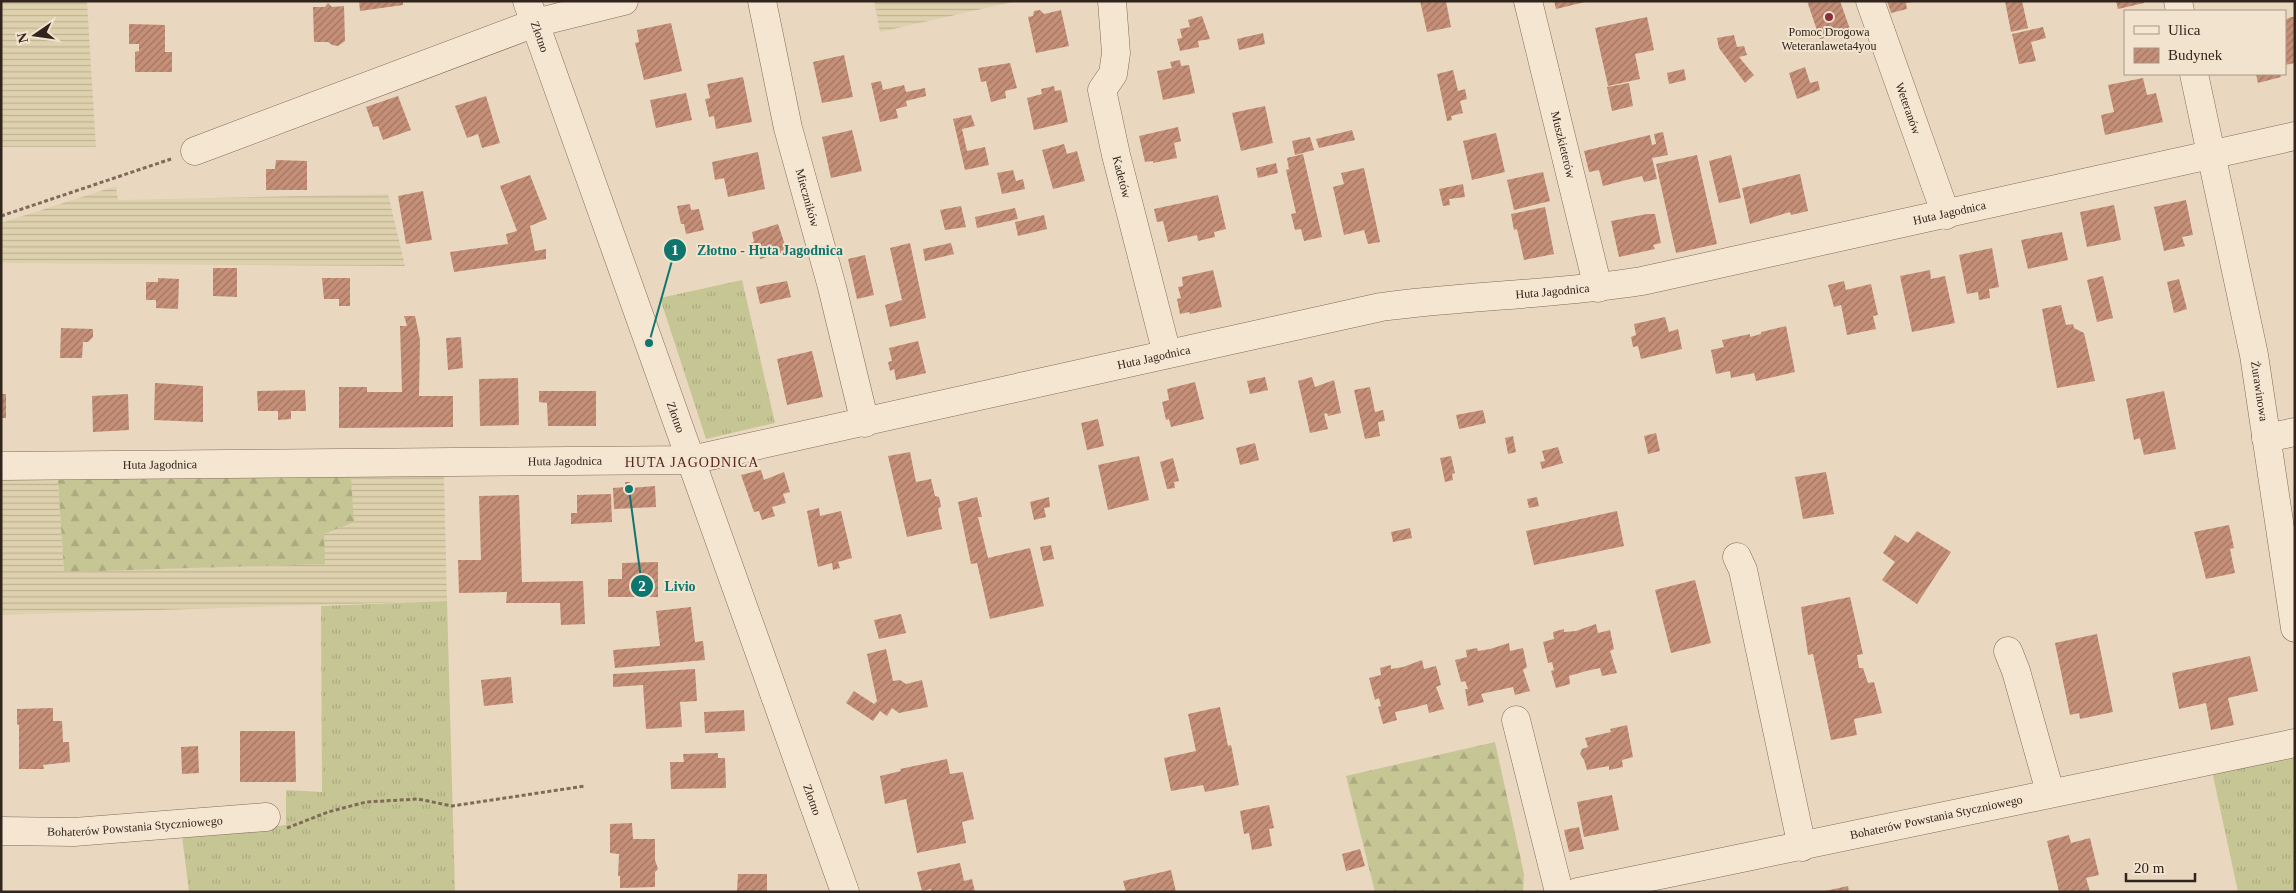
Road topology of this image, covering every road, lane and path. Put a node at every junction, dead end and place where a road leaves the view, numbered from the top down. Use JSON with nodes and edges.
{"nodes":[{"id":1,"x":624,"y":1,"type":"edge"},
{"id":2,"x":762,"y":1,"type":"edge"},
{"id":3,"x":1112,"y":1,"type":"edge"},
{"id":4,"x":1528,"y":1,"type":"edge"},
{"id":5,"x":1870,"y":1,"type":"edge"},
{"id":6,"x":531,"y":12,"type":"edge"},
{"id":7,"x":2194,"y":75,"type":"edge"},
{"id":8,"x":2295,"y":136,"type":"edge"},
{"id":9,"x":195,"y":151,"type":"joint"},
{"id":10,"x":2213,"y":154,"type":"junction"},
{"id":11,"x":1946,"y":215,"type":"junction"},
{"id":12,"x":1,"y":216,"type":"edge"},
{"id":13,"x":1598,"y":288,"type":"junction"},
{"id":14,"x":1167,"y":354,"type":"junction"},
{"id":15,"x":864,"y":423,"type":"junction"},
{"id":16,"x":2295,"y":432,"type":"edge"},
{"id":17,"x":2266,"y":438,"type":"junction"},
{"id":18,"x":691,"y":460,"type":"junction"},
{"id":19,"x":1,"y":466,"type":"edge"},
{"id":20,"x":1736,"y":557,"type":"dead end"},
{"id":21,"x":2295,"y":628,"type":"edge"},
{"id":22,"x":2008,"y":651,"type":"dead end"},
{"id":23,"x":1516,"y":720,"type":"dead end"},
{"id":24,"x":2295,"y":743,"type":"edge"},
{"id":25,"x":585,"y":786,"type":"dead end"},
{"id":26,"x":2050,"y":792,"type":"junction"},
{"id":27,"x":272,"y":823,"type":"joint"},
{"id":28,"x":1,"y":831,"type":"edge"},
{"id":29,"x":1802,"y":846,"type":"junction"},
{"id":30,"x":845,"y":892,"type":"edge"},
{"id":31,"x":1559,"y":892,"type":"edge"},
{"id":32,"x":1578,"y":892,"type":"edge"}],
"edges":[{"from":1,"to":6,"type":"street"},
{"from":2,"to":15,"type":"street","name":"Mieczników"},
{"from":3,"to":14,"type":"street","name":"Kadetów"},
{"from":4,"to":13,"type":"street","name":"Muszkieterów"},
{"from":5,"to":11,"type":"street","name":"Weteranów"},
{"from":6,"to":9,"type":"street"},
{"from":6,"to":18,"type":"street","name":"Złotno"},
{"from":7,"to":10,"type":"street","name":"Żurawinowa"},
{"from":8,"to":10,"type":"street","name":"Huta Jagodnica"},
{"from":9,"to":12,"type":"path"},
{"from":10,"to":11,"type":"street","name":"Huta Jagodnica"},
{"from":10,"to":17,"type":"street","name":"Żurawinowa"},
{"from":11,"to":13,"type":"street","name":"Huta Jagodnica"},
{"from":13,"to":14,"type":"street","name":"Huta Jagodnica"},
{"from":14,"to":15,"type":"street","name":"Huta Jagodnica"},
{"from":15,"to":18,"type":"street","name":"Huta Jagodnica"},
{"from":16,"to":17,"type":"street"},
{"from":17,"to":21,"type":"street","name":"Żurawinowa"},
{"from":18,"to":19,"type":"street","name":"Huta Jagodnica"},
{"from":18,"to":30,"type":"street","name":"Złotno"},
{"from":20,"to":29,"type":"street"},
{"from":22,"to":26,"type":"street"},
{"from":23,"to":31,"type":"street"},
{"from":24,"to":26,"type":"street","name":"Bohaterów Powstania Styczniowego"},
{"from":25,"to":27,"type":"path"},
{"from":26,"to":29,"type":"street","name":"Bohaterów Powstania Styczniowego"},
{"from":27,"to":28,"type":"street","name":"Bohaterów Powstania Styczniowego"},
{"from":29,"to":32,"type":"street","name":"Bohaterów Powstania Styczniowego"}]}
